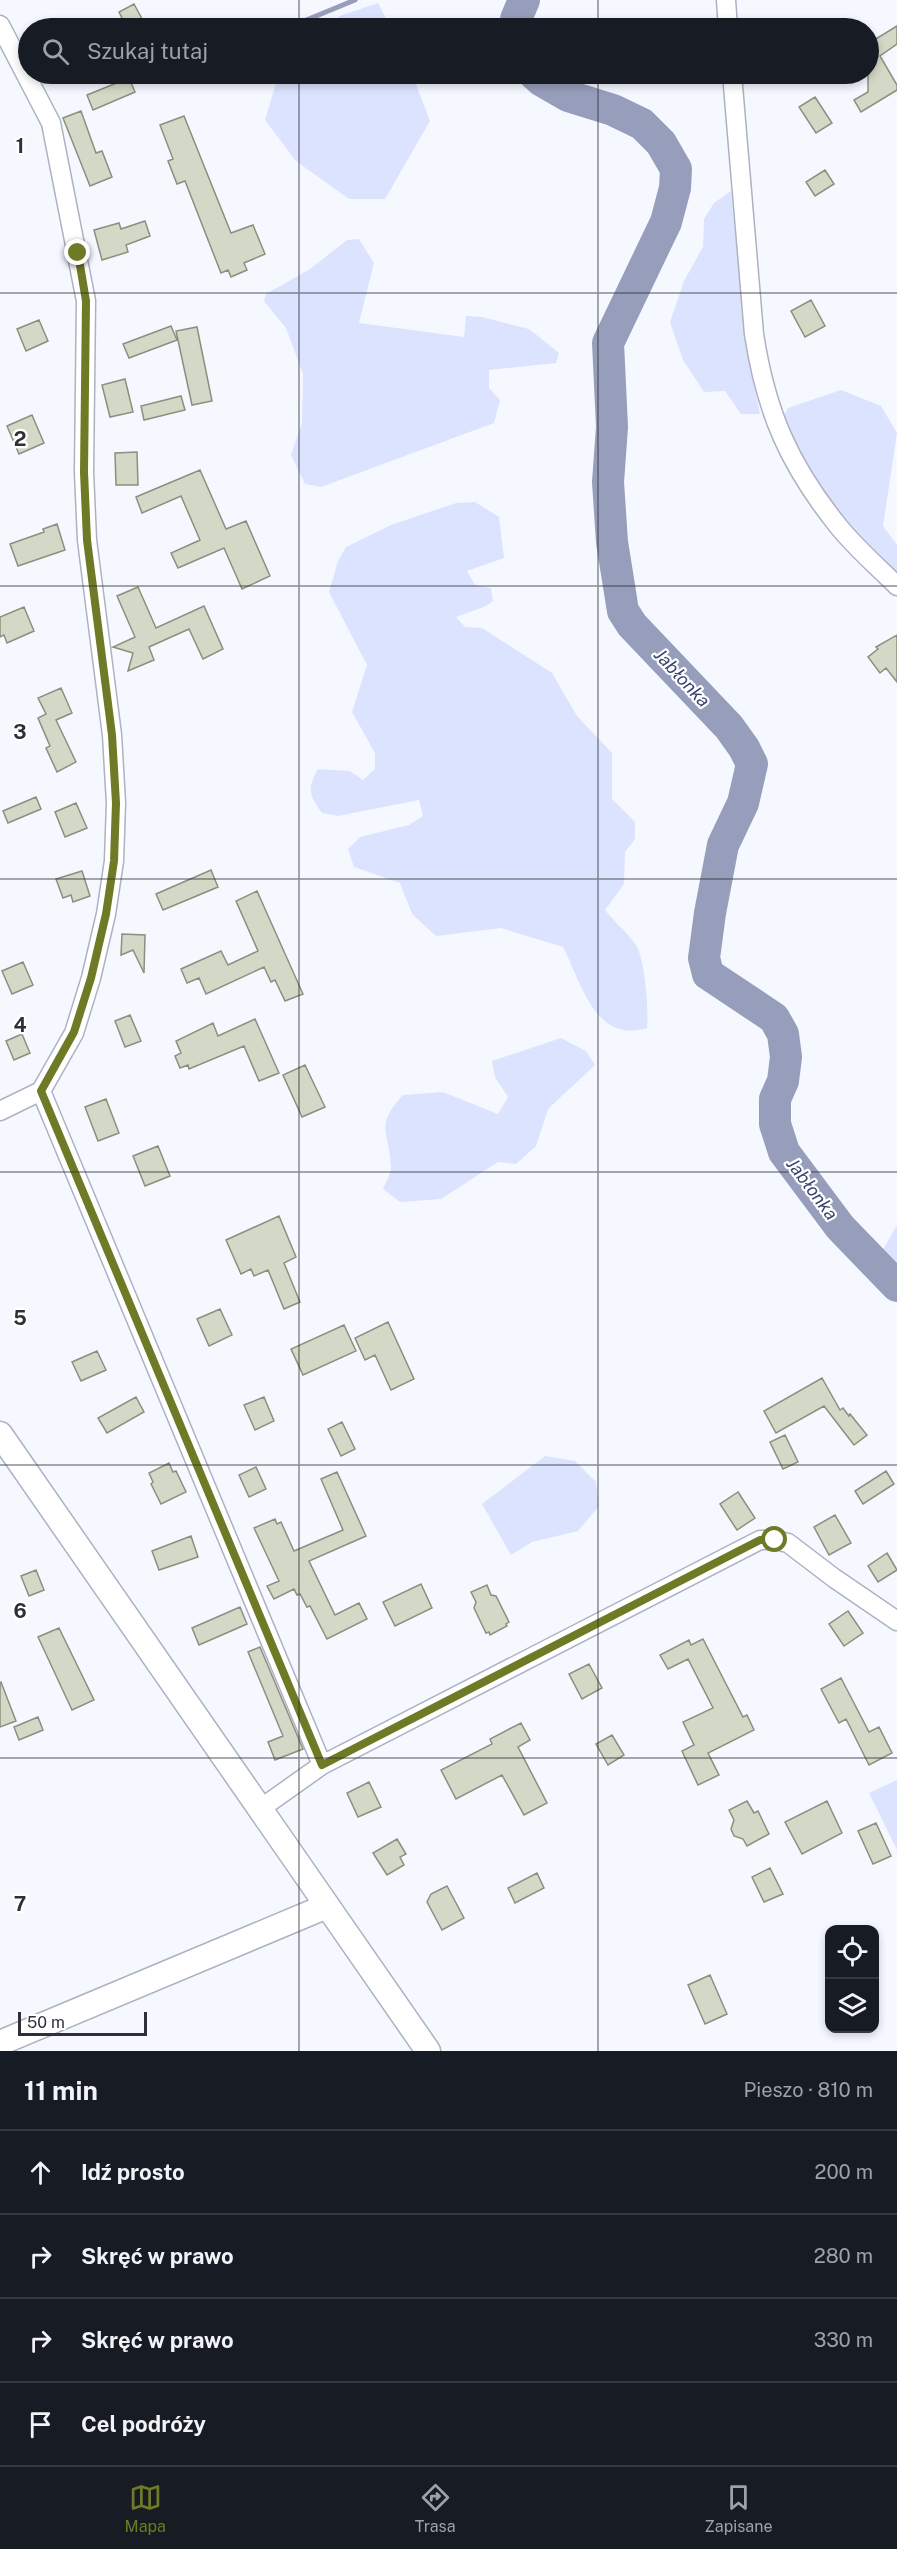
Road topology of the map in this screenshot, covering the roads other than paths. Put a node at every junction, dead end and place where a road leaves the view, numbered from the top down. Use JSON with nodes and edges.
{"nodes":[{"id":1,"x":726,"y":0,"type":"edge"},
{"id":2,"x":727,"y":18,"type":"edge"},
{"id":3,"x":0,"y":25,"type":"edge"},
{"id":4,"x":18,"y":60,"type":"edge"},
{"id":5,"x":31,"y":84,"type":"edge"},
{"id":6,"x":733,"y":84,"type":"edge"},
{"id":7,"x":897,"y":586,"type":"edge"},
{"id":8,"x":41,"y":1091,"type":"junction"},
{"id":9,"x":0,"y":1111,"type":"edge"},
{"id":10,"x":0,"y":1434,"type":"edge"},
{"id":11,"x":897,"y":1621,"type":"edge"},
{"id":12,"x":322,"y":1765,"type":"junction"},
{"id":13,"x":260,"y":1809,"type":"junction"},
{"id":14,"x":327,"y":1906,"type":"junction"},
{"id":15,"x":0,"y":2043,"type":"edge"},
{"id":16,"x":428,"y":2051,"type":"edge"}],
"edges":[{"from":1,"to":2,"type":"street"},
{"from":3,"to":4,"type":"street"},
{"from":5,"to":8,"type":"street"},
{"from":6,"to":7,"type":"street"},
{"from":8,"to":9,"type":"street"},
{"from":8,"to":12,"type":"street"},
{"from":10,"to":13,"type":"main road"},
{"from":11,"to":12,"type":"street"},
{"from":12,"to":13,"type":"street"},
{"from":13,"to":14,"type":"main road"},
{"from":14,"to":15,"type":"main road"},
{"from":14,"to":16,"type":"main road"}]}
